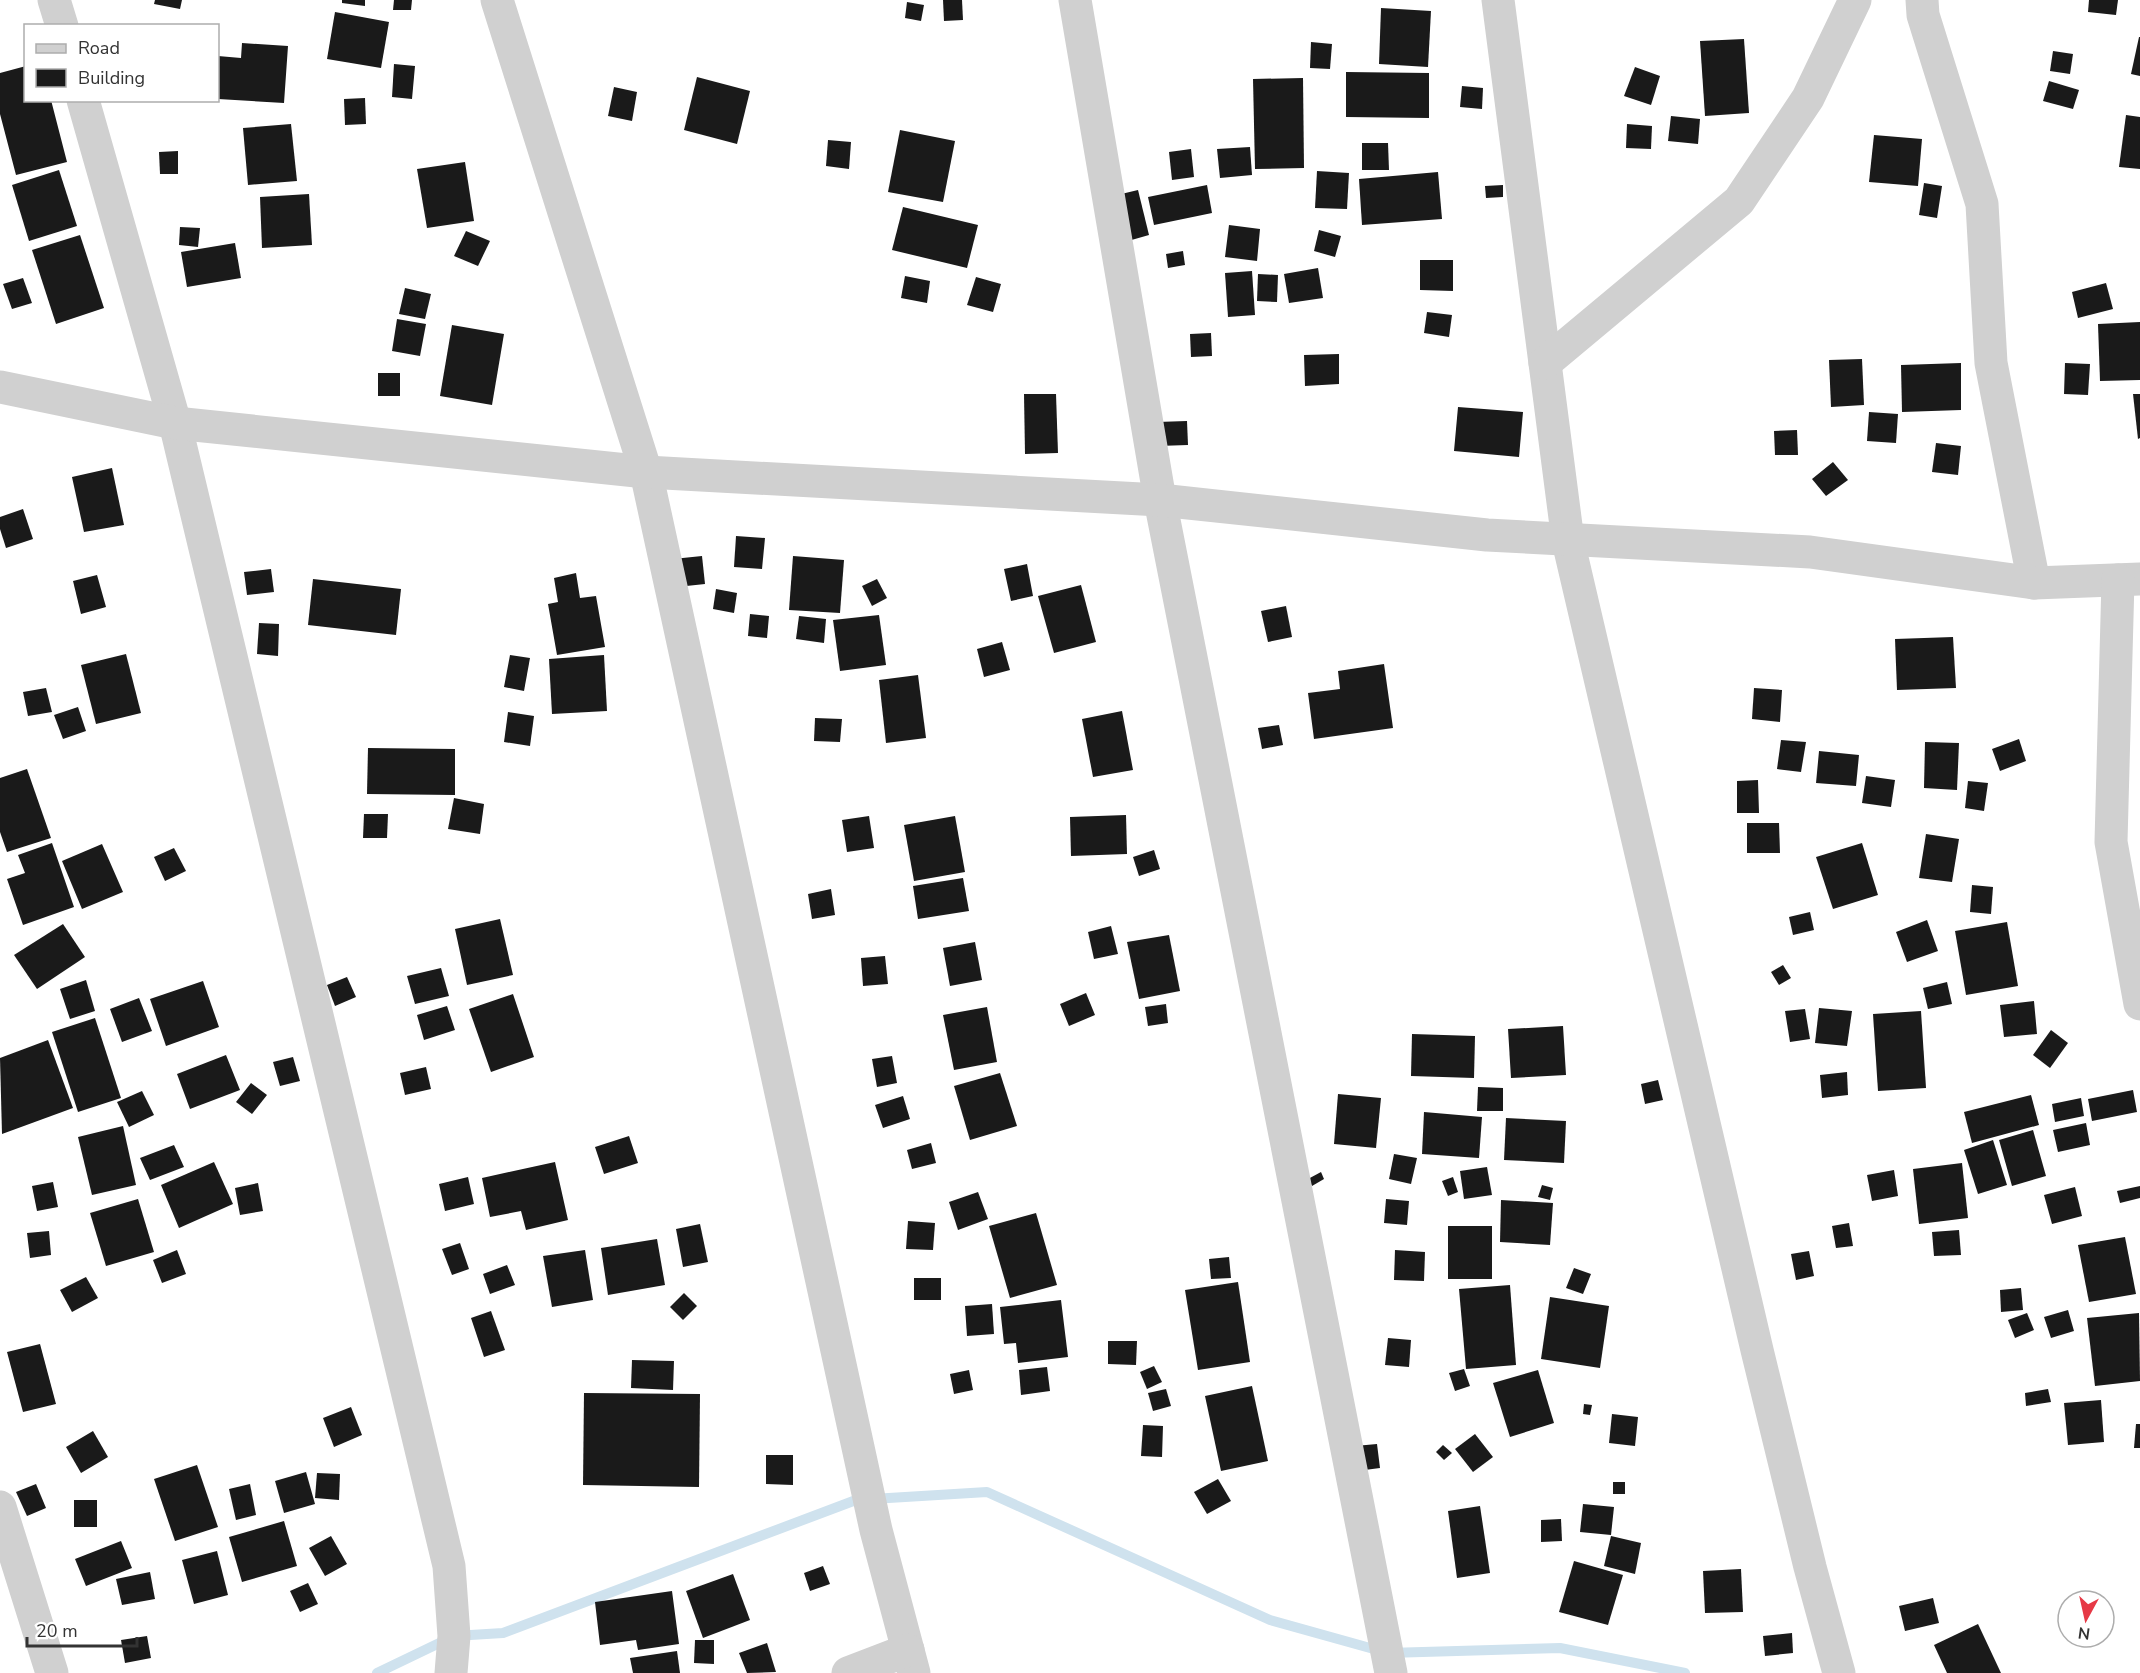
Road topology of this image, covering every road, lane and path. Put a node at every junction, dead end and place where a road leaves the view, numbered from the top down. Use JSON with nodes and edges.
{"nodes":[{"id":1,"x":54,"y":0,"type":"edge"},
{"id":2,"x":497,"y":0,"type":"edge"},
{"id":3,"x":1075,"y":0,"type":"edge"},
{"id":4,"x":1498,"y":0,"type":"edge"},
{"id":5,"x":1855,"y":0,"type":"edge"},
{"id":6,"x":1922,"y":0,"type":"edge"},
{"id":7,"x":61,"y":24,"type":"edge"},
{"id":8,"x":84,"y":102,"type":"edge"},
{"id":9,"x":1545,"y":363,"type":"junction"},
{"id":10,"x":0,"y":387,"type":"edge"},
{"id":11,"x":175,"y":423,"type":"junction"},
{"id":12,"x":646,"y":472,"type":"junction"},
{"id":13,"x":1160,"y":500,"type":"junction"},
{"id":14,"x":1568,"y":541,"type":"junction"},
{"id":15,"x":2129,"y":579,"type":"edge"},
{"id":16,"x":2034,"y":583,"type":"junction"},
{"id":17,"x":2140,"y":1004,"type":"edge"},
{"id":18,"x":0,"y":1507,"type":"edge"},
{"id":19,"x":911,"y":1661,"type":"edge"},
{"id":20,"x":52,"y":1673,"type":"edge"},
{"id":21,"x":451,"y":1673,"type":"edge"},
{"id":22,"x":848,"y":1673,"type":"edge"},
{"id":23,"x":1391,"y":1673,"type":"edge"},
{"id":24,"x":1839,"y":1673,"type":"edge"}],
"edges":[{"from":1,"to":7,"type":"street"},
{"from":2,"to":12,"type":"street"},
{"from":3,"to":13,"type":"street"},
{"from":4,"to":9,"type":"street"},
{"from":5,"to":9,"type":"street"},
{"from":6,"to":16,"type":"street"},
{"from":8,"to":11,"type":"street"},
{"from":9,"to":14,"type":"street"},
{"from":10,"to":11,"type":"street"},
{"from":11,"to":12,"type":"street"},
{"from":11,"to":21,"type":"street"},
{"from":12,"to":13,"type":"street"},
{"from":12,"to":19,"type":"street"},
{"from":13,"to":14,"type":"street"},
{"from":13,"to":23,"type":"street"},
{"from":14,"to":16,"type":"street"},
{"from":14,"to":24,"type":"street"},
{"from":15,"to":16,"type":"street"},
{"from":15,"to":17,"type":"street"},
{"from":18,"to":20,"type":"street"},
{"from":19,"to":22,"type":"street"}]}
